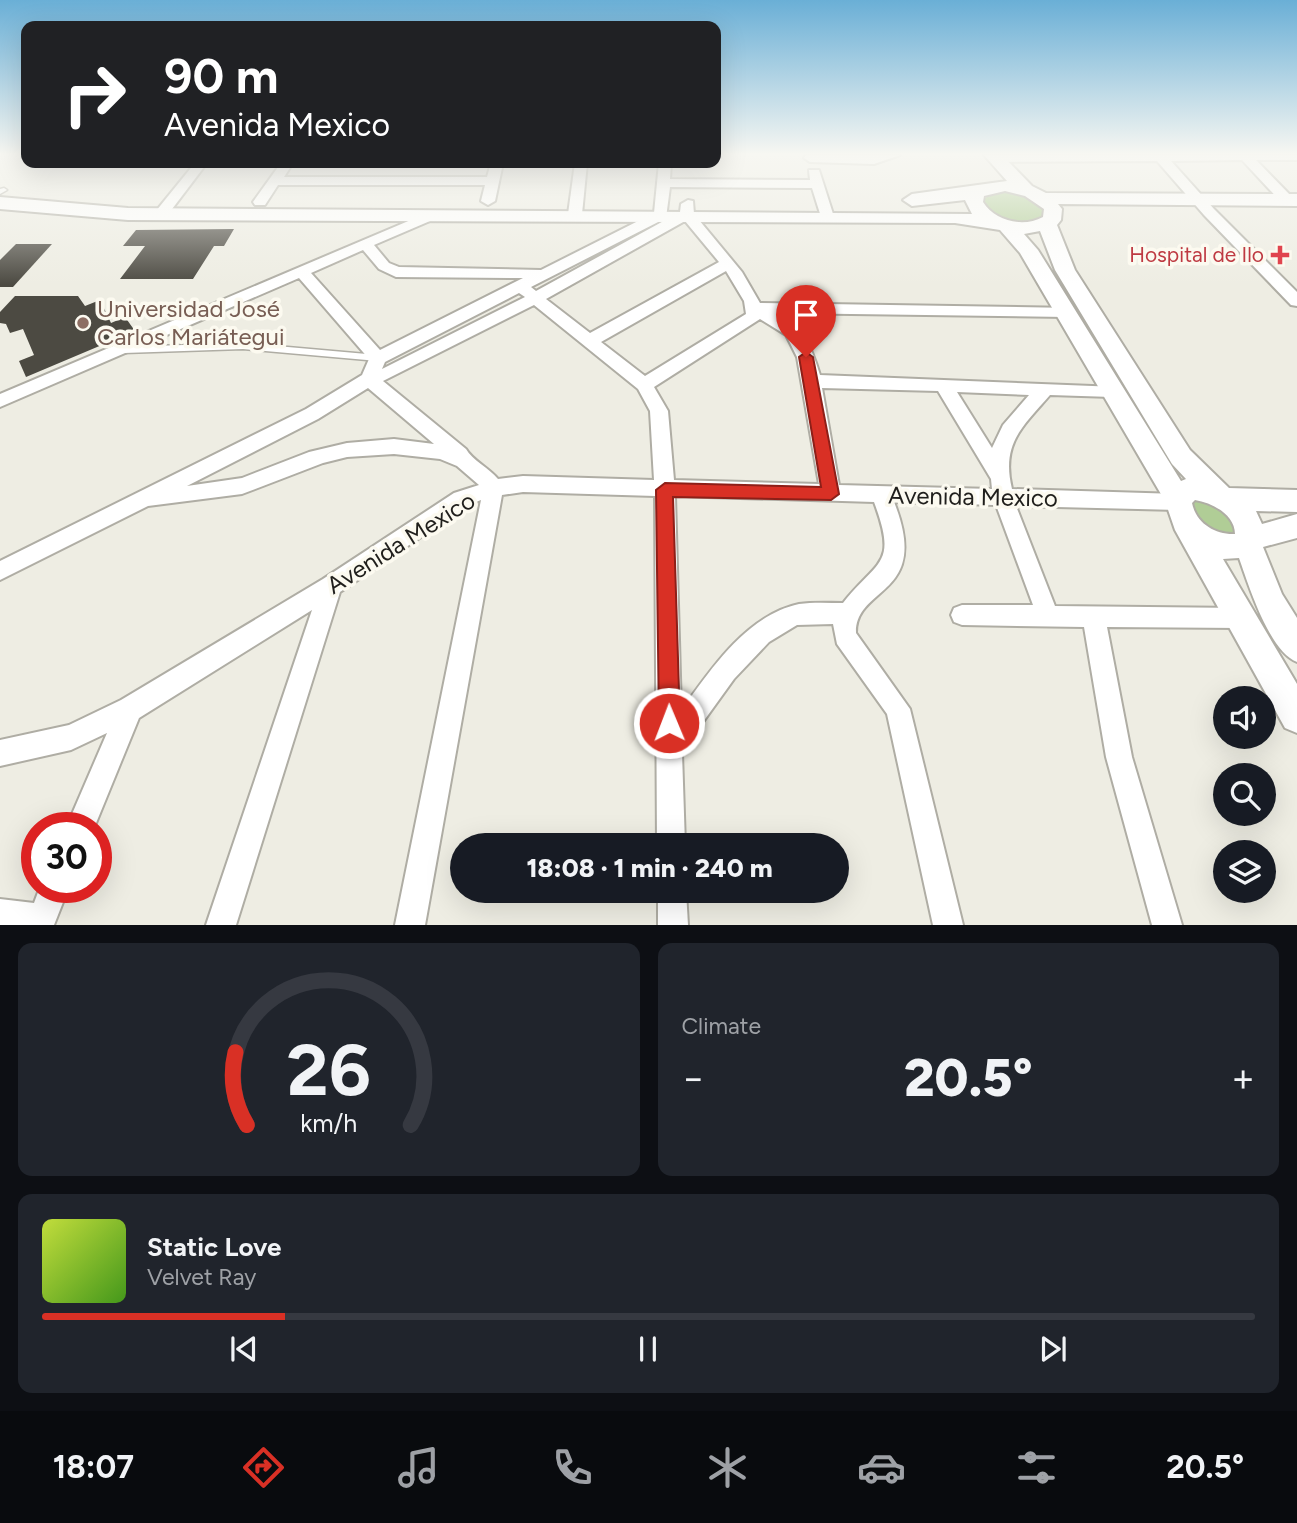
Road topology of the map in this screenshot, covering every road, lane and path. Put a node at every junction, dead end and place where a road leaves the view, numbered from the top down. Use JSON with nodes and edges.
{"nodes":[{"id":1,"x":24,"y":198,"type":"edge"},
{"id":2,"x":174,"y":198,"type":"edge"},
{"id":3,"x":263,"y":198,"type":"edge"},
{"id":4,"x":577,"y":198,"type":"edge"},
{"id":5,"x":663,"y":198,"type":"edge"},
{"id":6,"x":797,"y":198,"type":"edge"},
{"id":7,"x":943,"y":198,"type":"edge"},
{"id":8,"x":979,"y":198,"type":"edge"},
{"id":9,"x":1043,"y":198,"type":"edge"},
{"id":10,"x":1046,"y":198,"type":"edge"},
{"id":11,"x":1196,"y":198,"type":"edge"},
{"id":12,"x":488,"y":201,"type":"joint"},
{"id":13,"x":822,"y":201,"type":"junction"},
{"id":14,"x":260,"y":202,"type":"junction"},
{"id":15,"x":1295,"y":206,"type":"edge"},
{"id":16,"x":1204,"y":207,"type":"junction"},
{"id":17,"x":576,"y":208,"type":"junction"},
{"id":18,"x":166,"y":209,"type":"junction"},
{"id":19,"x":662,"y":209,"type":"junction"},
{"id":20,"x":688,"y":209,"type":"junction"},
{"id":21,"x":432,"y":215,"type":"junction"},
{"id":22,"x":1049,"y":222,"type":"junction"},
{"id":23,"x":1002,"y":224,"type":"junction"},
{"id":24,"x":365,"y":244,"type":"junction"},
{"id":25,"x":727,"y":264,"type":"junction"},
{"id":26,"x":301,"y":271,"type":"junction"},
{"id":27,"x":545,"y":274,"type":"junction"},
{"id":28,"x":528,"y":292,"type":"junction"},
{"id":29,"x":1297,"y":301,"type":"edge"},
{"id":30,"x":755,"y":310,"type":"junction"},
{"id":31,"x":1066,"y":312,"type":"junction"},
{"id":32,"x":589,"y":341,"type":"junction"},
{"id":33,"x":123,"y":350,"type":"junction"},
{"id":34,"x":378,"y":358,"type":"junction"},
{"id":35,"x":369,"y":379,"type":"junction"},
{"id":36,"x":810,"y":381,"type":"junction"},
{"id":37,"x":644,"y":386,"type":"junction"},
{"id":38,"x":944,"y":388,"type":"junction"},
{"id":39,"x":1045,"y":389,"type":"junction"},
{"id":40,"x":1112,"y":391,"type":"junction"},
{"id":41,"x":0,"y":401,"type":"edge"},
{"id":42,"x":469,"y":461,"type":"junction"},
{"id":43,"x":1001,"y":487,"type":"junction"},
{"id":44,"x":493,"y":488,"type":"junction"},
{"id":45,"x":665,"y":490,"type":"junction"},
{"id":46,"x":831,"y":494,"type":"junction"},
{"id":47,"x":881,"y":495,"type":"junction"},
{"id":48,"x":1222,"y":497,"type":"junction"},
{"id":49,"x":147,"y":498,"type":"junction"},
{"id":50,"x":1297,"y":501,"type":"edge"},
{"id":51,"x":1181,"y":509,"type":"junction"},
{"id":52,"x":1297,"y":526,"type":"edge"},
{"id":53,"x":1247,"y":541,"type":"junction"},
{"id":54,"x":0,"y":572,"type":"edge"},
{"id":55,"x":331,"y":586,"type":"junction"},
{"id":56,"x":846,"y":613,"type":"junction"},
{"id":57,"x":962,"y":615,"type":"dead end"},
{"id":58,"x":1048,"y":616,"type":"junction"},
{"id":59,"x":1094,"y":616,"type":"junction"},
{"id":60,"x":1241,"y":618,"type":"junction"},
{"id":61,"x":1297,"y":647,"type":"edge"},
{"id":62,"x":130,"y":709,"type":"junction"},
{"id":63,"x":1297,"y":716,"type":"edge"},
{"id":64,"x":670,"y":750,"type":"junction"},
{"id":65,"x":0,"y":753,"type":"edge"},
{"id":66,"x":87,"y":812,"type":"edge"},
{"id":67,"x":671,"y":833,"type":"edge"},
{"id":68,"x":48,"y":903,"type":"edge"},
{"id":69,"x":672,"y":903,"type":"edge"},
{"id":70,"x":0,"y":914,"type":"edge"},
{"id":71,"x":41,"y":921,"type":"edge"},
{"id":72,"x":221,"y":925,"type":"edge"},
{"id":73,"x":410,"y":925,"type":"edge"},
{"id":74,"x":673,"y":925,"type":"edge"},
{"id":75,"x":948,"y":925,"type":"edge"},
{"id":76,"x":1167,"y":925,"type":"edge"}],
"edges":[{"from":1,"to":18,"type":"street"},
{"from":2,"to":18,"type":"street"},
{"from":3,"to":14,"type":"street"},
{"from":4,"to":17,"type":"street"},
{"from":5,"to":19,"type":"street"},
{"from":6,"to":13,"type":"street"},
{"from":7,"to":13,"type":"street"},
{"from":8,"to":23,"type":"main road"},
{"from":9,"to":22,"type":"main road"},
{"from":10,"to":16,"type":"street"},
{"from":11,"to":16,"type":"street"},
{"from":12,"to":14,"type":"street"},
{"from":12,"to":17,"type":"street"},
{"from":13,"to":20,"type":"street"},
{"from":13,"to":23,"type":"street"},
{"from":14,"to":18,"type":"street"},
{"from":15,"to":16,"type":"street"},
{"from":16,"to":22,"type":"street"},
{"from":16,"to":29,"type":"street"},
{"from":17,"to":19,"type":"street"},
{"from":17,"to":21,"type":"street"},
{"from":18,"to":21,"type":"street"},
{"from":19,"to":20,"type":"street"},
{"from":19,"to":27,"type":"street"},
{"from":20,"to":25,"type":"street"},
{"from":20,"to":28,"type":"street"},
{"from":21,"to":24,"type":"street"},
{"from":22,"to":23,"type":"main road"},
{"from":22,"to":48,"type":"street"},
{"from":23,"to":31,"type":"street"},
{"from":24,"to":26,"type":"street"},
{"from":24,"to":27,"type":"street"},
{"from":25,"to":30,"type":"street"},
{"from":25,"to":32,"type":"street"},
{"from":26,"to":33,"type":"street"},
{"from":26,"to":34,"type":"street"},
{"from":27,"to":28,"type":"street"},
{"from":28,"to":32,"type":"street"},
{"from":28,"to":34,"type":"street"},
{"from":28,"to":35,"type":"street"},
{"from":30,"to":31,"type":"street"},
{"from":30,"to":36,"type":"street"},
{"from":30,"to":37,"type":"street"},
{"from":31,"to":40,"type":"street"},
{"from":32,"to":37,"type":"street"},
{"from":33,"to":34,"type":"lane"},
{"from":33,"to":41,"type":"street"},
{"from":34,"to":35,"type":"street"},
{"from":35,"to":42,"type":"street"},
{"from":35,"to":49,"type":"street"},
{"from":36,"to":38,"type":"street"},
{"from":36,"to":46,"type":"street"},
{"from":37,"to":45,"type":"street"},
{"from":38,"to":39,"type":"street"},
{"from":38,"to":43,"type":"street"},
{"from":39,"to":40,"type":"street"},
{"from":39,"to":43,"type":"street"},
{"from":40,"to":51,"type":"street"},
{"from":42,"to":44,"type":"street"},
{"from":42,"to":49,"type":"street"},
{"from":43,"to":47,"type":"street","name":"Avenida Mexico"},
{"from":43,"to":51,"type":"street","name":"Avenida Mexico"},
{"from":43,"to":58,"type":"street"},
{"from":44,"to":45,"type":"street","name":"Avenida Mexico"},
{"from":44,"to":55,"type":"street","name":"Avenida Mexico"},
{"from":44,"to":73,"type":"street"},
{"from":45,"to":46,"type":"street","name":"Avenida Mexico"},
{"from":45,"to":64,"type":"street"},
{"from":46,"to":47,"type":"street","name":"Avenida Mexico"},
{"from":47,"to":56,"type":"street"},
{"from":48,"to":50,"type":"street"},
{"from":48,"to":51,"type":"street"},
{"from":48,"to":53,"type":"street"},
{"from":49,"to":54,"type":"street"},
{"from":51,"to":53,"type":"street"},
{"from":51,"to":60,"type":"street"},
{"from":52,"to":53,"type":"street"},
{"from":53,"to":61,"type":"street"},
{"from":55,"to":62,"type":"street","name":"Avenida Mexico"},
{"from":55,"to":72,"type":"street"},
{"from":56,"to":64,"type":"street"},
{"from":56,"to":75,"type":"street"},
{"from":57,"to":58,"type":"street"},
{"from":58,"to":59,"type":"street"},
{"from":59,"to":60,"type":"street"},
{"from":59,"to":76,"type":"street"},
{"from":60,"to":63,"type":"street"},
{"from":62,"to":65,"type":"street","name":"Avenida Mexico"},
{"from":62,"to":66,"type":"street"},
{"from":64,"to":67,"type":"street"},
{"from":68,"to":71,"type":"street"},
{"from":69,"to":74,"type":"street"},
{"from":70,"to":71,"type":"street"}]}
